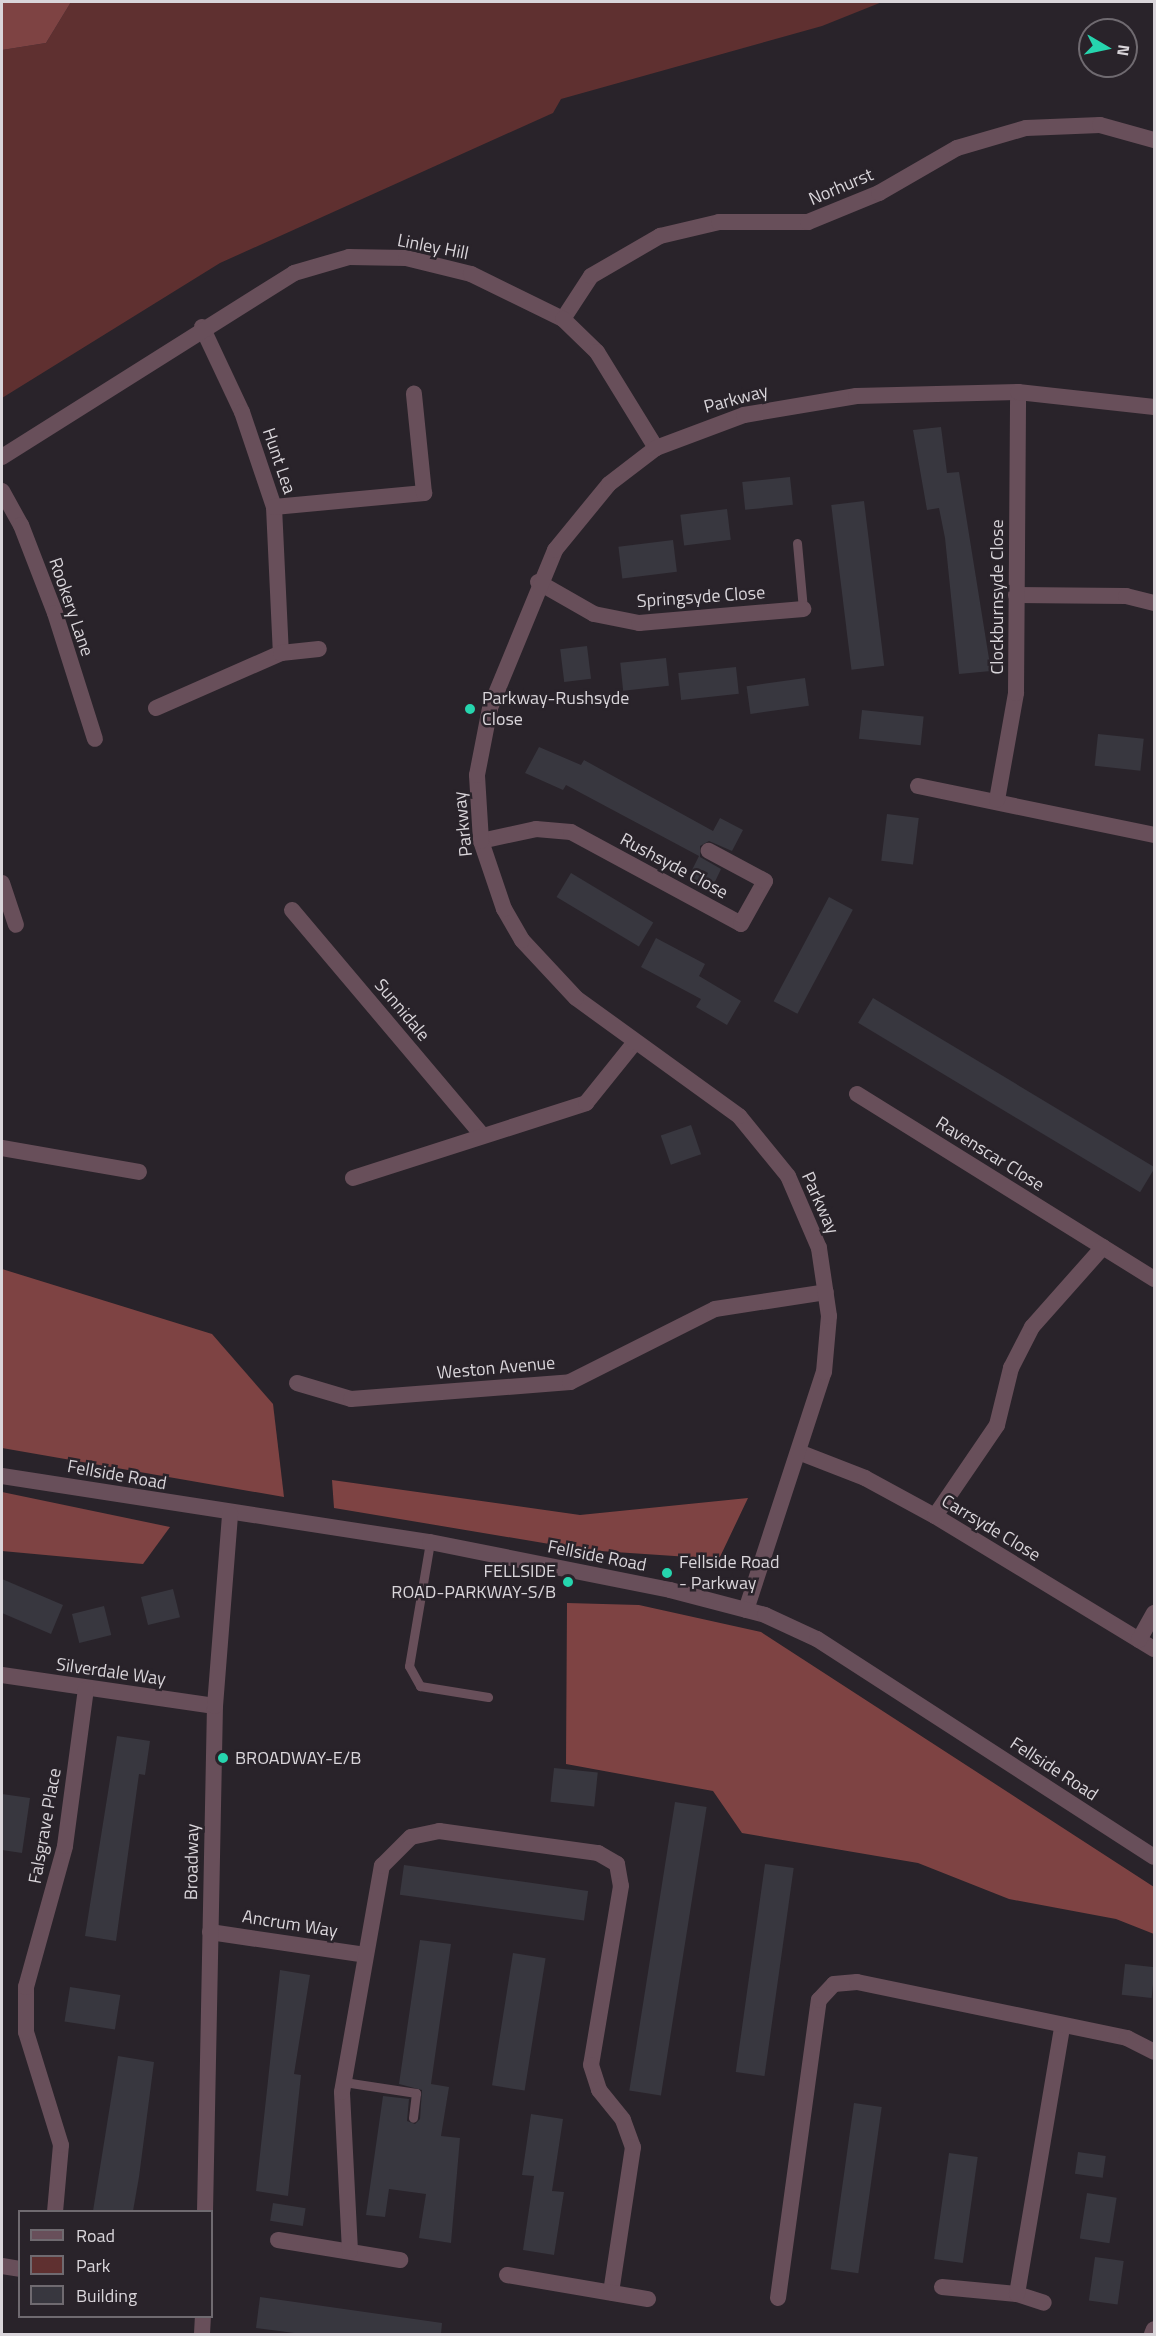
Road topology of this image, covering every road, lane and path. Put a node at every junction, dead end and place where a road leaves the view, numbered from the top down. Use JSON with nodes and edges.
{"nodes":[{"id":1,"x":1155,"y":140,"type":"edge"},
{"id":2,"x":563,"y":320,"type":"junction"},
{"id":3,"x":202,"y":327,"type":"junction"},
{"id":4,"x":1018,"y":392,"type":"junction"},
{"id":5,"x":414,"y":394,"type":"dead end"},
{"id":6,"x":1155,"y":407,"type":"edge"},
{"id":7,"x":656,"y":448,"type":"junction"},
{"id":8,"x":2,"y":457,"type":"edge"},
{"id":9,"x":2,"y":491,"type":"edge"},
{"id":10,"x":274,"y":507,"type":"junction"},
{"id":11,"x":797,"y":543,"type":"dead end"},
{"id":12,"x":538,"y":582,"type":"junction"},
{"id":13,"x":1016,"y":595,"type":"junction"},
{"id":14,"x":1155,"y":603,"type":"edge"},
{"id":15,"x":802,"y":609,"type":"joint"},
{"id":16,"x":320,"y":649,"type":"dead end"},
{"id":17,"x":281,"y":653,"type":"junction"},
{"id":18,"x":156,"y":708,"type":"dead end"},
{"id":19,"x":95,"y":739,"type":"dead end"},
{"id":20,"x":918,"y":786,"type":"dead end"},
{"id":21,"x":997,"y":800,"type":"junction"},
{"id":22,"x":1155,"y":835,"type":"edge"},
{"id":23,"x":481,"y":841,"type":"junction"},
{"id":24,"x":709,"y":851,"type":"dead end"},
{"id":25,"x":2,"y":883,"type":"edge"},
{"id":26,"x":292,"y":910,"type":"dead end"},
{"id":27,"x":16,"y":926,"type":"dead end"},
{"id":28,"x":635,"y":1042,"type":"junction"},
{"id":29,"x":857,"y":1094,"type":"dead end"},
{"id":30,"x":482,"y":1135,"type":"junction"},
{"id":31,"x":2,"y":1148,"type":"edge"},
{"id":32,"x":139,"y":1172,"type":"dead end"},
{"id":33,"x":353,"y":1178,"type":"dead end"},
{"id":34,"x":1103,"y":1247,"type":"junction"},
{"id":35,"x":1155,"y":1279,"type":"edge"},
{"id":36,"x":826,"y":1292,"type":"junction"},
{"id":37,"x":297,"y":1383,"type":"dead end"},
{"id":38,"x":801,"y":1453,"type":"junction"},
{"id":39,"x":2,"y":1476,"type":"edge"},
{"id":40,"x":230,"y":1514,"type":"junction"},
{"id":41,"x":935,"y":1516,"type":"junction"},
{"id":42,"x":430,"y":1542,"type":"junction"},
{"id":43,"x":746,"y":1610,"type":"junction"},
{"id":44,"x":1155,"y":1613,"type":"edge"},
{"id":45,"x":1139,"y":1640,"type":"junction"},
{"id":46,"x":1155,"y":1649,"type":"edge"},
{"id":47,"x":2,"y":1675,"type":"edge"},
{"id":48,"x":86,"y":1689,"type":"junction"},
{"id":49,"x":488,"y":1697,"type":"dead end"},
{"id":50,"x":215,"y":1706,"type":"junction"},
{"id":51,"x":1155,"y":1857,"type":"edge"},
{"id":52,"x":210,"y":1932,"type":"junction"},
{"id":53,"x":365,"y":1954,"type":"junction"},
{"id":54,"x":1062,"y":2028,"type":"junction"},
{"id":55,"x":1155,"y":2052,"type":"edge"},
{"id":56,"x":344,"y":2082,"type":"junction"},
{"id":57,"x":413,"y":2118,"type":"dead end"},
{"id":58,"x":55,"y":2210,"type":"edge"},
{"id":59,"x":205,"y":2210,"type":"edge"},
{"id":60,"x":278,"y":2240,"type":"dead end"},
{"id":61,"x":350,"y":2251,"type":"junction"},
{"id":62,"x":400,"y":2260,"type":"dead end"},
{"id":63,"x":2,"y":2266,"type":"edge"},
{"id":64,"x":18,"y":2269,"type":"edge"},
{"id":65,"x":507,"y":2275,"type":"dead end"},
{"id":66,"x":942,"y":2287,"type":"dead end"},
{"id":67,"x":611,"y":2292,"type":"junction"},
{"id":68,"x":1017,"y":2294,"type":"junction"},
{"id":69,"x":648,"y":2298,"type":"dead end"},
{"id":70,"x":778,"y":2298,"type":"dead end"},
{"id":71,"x":1044,"y":2303,"type":"dead end"},
{"id":72,"x":203,"y":2318,"type":"edge"},
{"id":73,"x":1155,"y":2329,"type":"edge"},
{"id":74,"x":202,"y":2334,"type":"edge"},
{"id":75,"x":1152,"y":2334,"type":"edge"}],
"edges":[{"from":1,"to":2,"type":"street","name":"Norhurst"},
{"from":2,"to":3,"type":"street","name":"Linley Hill"},
{"from":2,"to":7,"type":"street","name":"Linley Hill"},
{"from":3,"to":8,"type":"street","name":"Linley Hill"},
{"from":3,"to":10,"type":"street","name":"Hunt Lea"},
{"from":4,"to":6,"type":"street","name":"Parkway"},
{"from":4,"to":7,"type":"street","name":"Parkway"},
{"from":4,"to":13,"type":"street","name":"Clockburnsyde Close"},
{"from":5,"to":10,"type":"street"},
{"from":7,"to":12,"type":"street","name":"Parkway"},
{"from":9,"to":19,"type":"street","name":"Rookery Lane"},
{"from":10,"to":17,"type":"street","name":"Hunt Lea"},
{"from":11,"to":15,"type":"lane"},
{"from":12,"to":15,"type":"street","name":"Springsyde Close"},
{"from":12,"to":23,"type":"street","name":"Parkway"},
{"from":13,"to":14,"type":"street"},
{"from":13,"to":21,"type":"street","name":"Clockburnsyde Close"},
{"from":16,"to":17,"type":"street"},
{"from":17,"to":18,"type":"street"},
{"from":20,"to":21,"type":"street"},
{"from":21,"to":22,"type":"street"},
{"from":23,"to":24,"type":"street","name":"Rushsyde Close"},
{"from":23,"to":28,"type":"street","name":"Parkway"},
{"from":25,"to":27,"type":"street"},
{"from":26,"to":30,"type":"street","name":"Sunnidale"},
{"from":28,"to":30,"type":"street"},
{"from":28,"to":36,"type":"street","name":"Parkway"},
{"from":29,"to":34,"type":"street","name":"Ravenscar Close"},
{"from":30,"to":33,"type":"street"},
{"from":31,"to":32,"type":"street"},
{"from":34,"to":35,"type":"street","name":"Ravenscar Close"},
{"from":34,"to":41,"type":"street"},
{"from":36,"to":37,"type":"street","name":"Weston Avenue"},
{"from":36,"to":38,"type":"street","name":"Parkway"},
{"from":38,"to":41,"type":"street","name":"Carrsyde Close"},
{"from":38,"to":43,"type":"street","name":"Parkway"},
{"from":39,"to":40,"type":"street","name":"Fellside Road"},
{"from":40,"to":42,"type":"street","name":"Fellside Road"},
{"from":40,"to":50,"type":"street","name":"Broadway"},
{"from":41,"to":45,"type":"street","name":"Carrsyde Close"},
{"from":42,"to":43,"type":"street","name":"Fellside Road"},
{"from":42,"to":49,"type":"lane"},
{"from":43,"to":51,"type":"street","name":"Fellside Road"},
{"from":44,"to":45,"type":"street"},
{"from":45,"to":46,"type":"street","name":"Carrsyde Close"},
{"from":47,"to":48,"type":"street","name":"Silverdale Way"},
{"from":48,"to":50,"type":"street","name":"Silverdale Way"},
{"from":48,"to":58,"type":"street","name":"Falsgrave Place"},
{"from":50,"to":52,"type":"street","name":"Broadway"},
{"from":52,"to":53,"type":"street","name":"Ancrum Way"},
{"from":52,"to":59,"type":"street","name":"Broadway"},
{"from":53,"to":56,"type":"street"},
{"from":53,"to":67,"type":"street"},
{"from":54,"to":55,"type":"street"},
{"from":54,"to":68,"type":"street"},
{"from":54,"to":70,"type":"street"},
{"from":56,"to":57,"type":"lane"},
{"from":56,"to":61,"type":"street"},
{"from":60,"to":61,"type":"street"},
{"from":61,"to":62,"type":"street"},
{"from":63,"to":64,"type":"street"},
{"from":65,"to":67,"type":"street"},
{"from":66,"to":68,"type":"street"},
{"from":67,"to":69,"type":"street"},
{"from":68,"to":71,"type":"street"},
{"from":72,"to":74,"type":"street"},
{"from":73,"to":75,"type":"street"}]}
